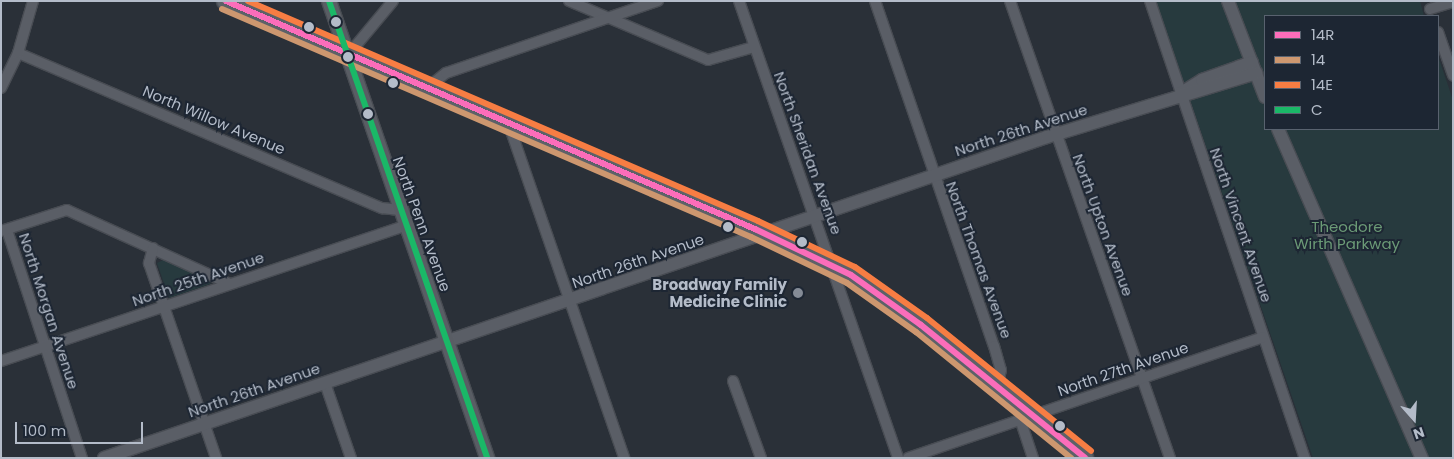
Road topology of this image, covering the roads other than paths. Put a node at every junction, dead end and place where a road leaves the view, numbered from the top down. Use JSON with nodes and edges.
{"nodes":[{"id":1,"x":33,"y":1,"type":"edge"},
{"id":2,"x":225,"y":1,"type":"edge"},
{"id":3,"x":329,"y":1,"type":"edge"},
{"id":4,"x":393,"y":1,"type":"edge"},
{"id":5,"x":569,"y":1,"type":"edge"},
{"id":6,"x":658,"y":1,"type":"edge"},
{"id":7,"x":738,"y":1,"type":"edge"},
{"id":8,"x":875,"y":1,"type":"edge"},
{"id":9,"x":1010,"y":1,"type":"edge"},
{"id":10,"x":1150,"y":1,"type":"edge"},
{"id":11,"x":1228,"y":1,"type":"edge"},
{"id":12,"x":1453,"y":2,"type":"edge"},
{"id":13,"x":1430,"y":9,"type":"edge"},
{"id":14,"x":607,"y":19,"type":"junction"},
{"id":15,"x":1439,"y":35,"type":"edge"},
{"id":16,"x":754,"y":47,"type":"junction"},
{"id":17,"x":18,"y":53,"type":"junction"},
{"id":18,"x":348,"y":55,"type":"junction"},
{"id":19,"x":1254,"y":68,"type":"junction"},
{"id":20,"x":1453,"y":75,"type":"edge"},
{"id":21,"x":1,"y":88,"type":"edge"},
{"id":22,"x":426,"y":89,"type":"junction"},
{"id":23,"x":1181,"y":93,"type":"junction"},
{"id":24,"x":1264,"y":94,"type":"edge"},
{"id":25,"x":509,"y":125,"type":"junction"},
{"id":26,"x":1278,"y":130,"type":"edge"},
{"id":27,"x":1055,"y":135,"type":"junction"},
{"id":28,"x":934,"y":176,"type":"junction"},
{"id":29,"x":399,"y":210,"type":"junction"},
{"id":30,"x":815,"y":218,"type":"junction"},
{"id":31,"x":405,"y":226,"type":"junction"},
{"id":32,"x":4,"y":231,"type":"edge"},
{"id":33,"x":765,"y":235,"type":"junction"},
{"id":34,"x":153,"y":248,"type":"junction"},
{"id":35,"x":832,"y":265,"type":"junction"},
{"id":36,"x":230,"y":284,"type":"junction"},
{"id":37,"x":569,"y":301,"type":"junction"},
{"id":38,"x":164,"y":307,"type":"junction"},
{"id":39,"x":1263,"y":337,"type":"junction"},
{"id":40,"x":447,"y":342,"type":"junction"},
{"id":41,"x":45,"y":346,"type":"junction"},
{"id":42,"x":1,"y":361,"type":"edge"},
{"id":43,"x":1142,"y":378,"type":"junction"},
{"id":44,"x":733,"y":381,"type":"dead end"},
{"id":45,"x":325,"y":383,"type":"junction"},
{"id":46,"x":997,"y":387,"type":"junction"},
{"id":47,"x":1026,"y":417,"type":"junction"},
{"id":48,"x":204,"y":424,"type":"junction"},
{"id":49,"x":82,"y":458,"type":"edge"},
{"id":50,"x":104,"y":458,"type":"edge"},
{"id":51,"x":216,"y":458,"type":"edge"},
{"id":52,"x":351,"y":458,"type":"edge"},
{"id":53,"x":487,"y":458,"type":"edge"},
{"id":54,"x":624,"y":458,"type":"edge"},
{"id":55,"x":761,"y":458,"type":"edge"},
{"id":56,"x":898,"y":458,"type":"edge"},
{"id":57,"x":908,"y":458,"type":"edge"},
{"id":58,"x":1033,"y":458,"type":"edge"},
{"id":59,"x":1085,"y":458,"type":"edge"},
{"id":60,"x":1170,"y":458,"type":"edge"},
{"id":61,"x":1306,"y":458,"type":"edge"},
{"id":62,"x":1422,"y":458,"type":"edge"}],
"edges":[{"from":1,"to":17,"type":"street"},
{"from":2,"to":18,"type":"main road"},
{"from":3,"to":18,"type":"main road","name":"North Penn Avenue"},
{"from":4,"to":18,"type":"street"},
{"from":5,"to":14,"type":"street"},
{"from":6,"to":14,"type":"street"},
{"from":7,"to":16,"type":"street","name":"North Sheridan Avenue"},
{"from":8,"to":28,"type":"street","name":"North Thomas Avenue"},
{"from":9,"to":27,"type":"street","name":"North Upton Avenue"},
{"from":10,"to":23,"type":"street","name":"North Vincent Avenue"},
{"from":11,"to":19,"type":"street"},
{"from":12,"to":13,"type":"street"},
{"from":14,"to":16,"type":"street"},
{"from":14,"to":22,"type":"street"},
{"from":15,"to":20,"type":"street"},
{"from":16,"to":30,"type":"street","name":"North Sheridan Avenue"},
{"from":17,"to":21,"type":"street"},
{"from":17,"to":29,"type":"street","name":"North Willow Avenue"},
{"from":18,"to":22,"type":"main road"},
{"from":18,"to":29,"type":"main road","name":"North Penn Avenue"},
{"from":19,"to":23,"type":"street","name":"North 26th Avenue"},
{"from":19,"to":24,"type":"street"},
{"from":22,"to":25,"type":"main road"},
{"from":23,"to":27,"type":"street","name":"North 26th Avenue"},
{"from":23,"to":39,"type":"street","name":"North Vincent Avenue"},
{"from":25,"to":33,"type":"main road"},
{"from":25,"to":37,"type":"street"},
{"from":26,"to":62,"type":"street"},
{"from":27,"to":28,"type":"street","name":"North 26th Avenue"},
{"from":27,"to":43,"type":"street","name":"North Upton Avenue"},
{"from":28,"to":30,"type":"street","name":"North 26th Avenue"},
{"from":28,"to":46,"type":"street","name":"North Thomas Avenue"},
{"from":29,"to":31,"type":"main road","name":"North Penn Avenue"},
{"from":30,"to":33,"type":"street","name":"North 26th Avenue"},
{"from":30,"to":35,"type":"street","name":"North Sheridan Avenue"},
{"from":31,"to":36,"type":"street","name":"North 25th Avenue"},
{"from":31,"to":40,"type":"main road","name":"North Penn Avenue"},
{"from":32,"to":34,"type":"street"},
{"from":32,"to":41,"type":"street","name":"North Morgan Avenue"},
{"from":33,"to":35,"type":"main road"},
{"from":33,"to":37,"type":"street","name":"North 26th Avenue"},
{"from":34,"to":36,"type":"street"},
{"from":34,"to":38,"type":"street"},
{"from":35,"to":46,"type":"main road"},
{"from":35,"to":56,"type":"street","name":"North Sheridan Avenue"},
{"from":36,"to":38,"type":"street","name":"North 25th Avenue"},
{"from":37,"to":40,"type":"street","name":"North 26th Avenue"},
{"from":37,"to":54,"type":"street"},
{"from":38,"to":41,"type":"street","name":"North 25th Avenue"},
{"from":38,"to":48,"type":"street"},
{"from":39,"to":43,"type":"street","name":"North 27th Avenue"},
{"from":39,"to":61,"type":"street","name":"North Vincent Avenue"},
{"from":40,"to":45,"type":"street","name":"North 26th Avenue"},
{"from":40,"to":53,"type":"main road","name":"North Penn Avenue"},
{"from":41,"to":42,"type":"street","name":"North 25th Avenue"},
{"from":41,"to":49,"type":"street","name":"North Morgan Avenue"},
{"from":43,"to":47,"type":"street","name":"North 27th Avenue"},
{"from":43,"to":60,"type":"street","name":"North Upton Avenue"},
{"from":44,"to":55,"type":"street"},
{"from":45,"to":48,"type":"street","name":"North 26th Avenue"},
{"from":45,"to":52,"type":"street"},
{"from":46,"to":47,"type":"main road"},
{"from":47,"to":57,"type":"street","name":"North 27th Avenue"},
{"from":47,"to":58,"type":"street"},
{"from":47,"to":59,"type":"main road"},
{"from":48,"to":50,"type":"street","name":"North 26th Avenue"},
{"from":48,"to":51,"type":"street"}]}
